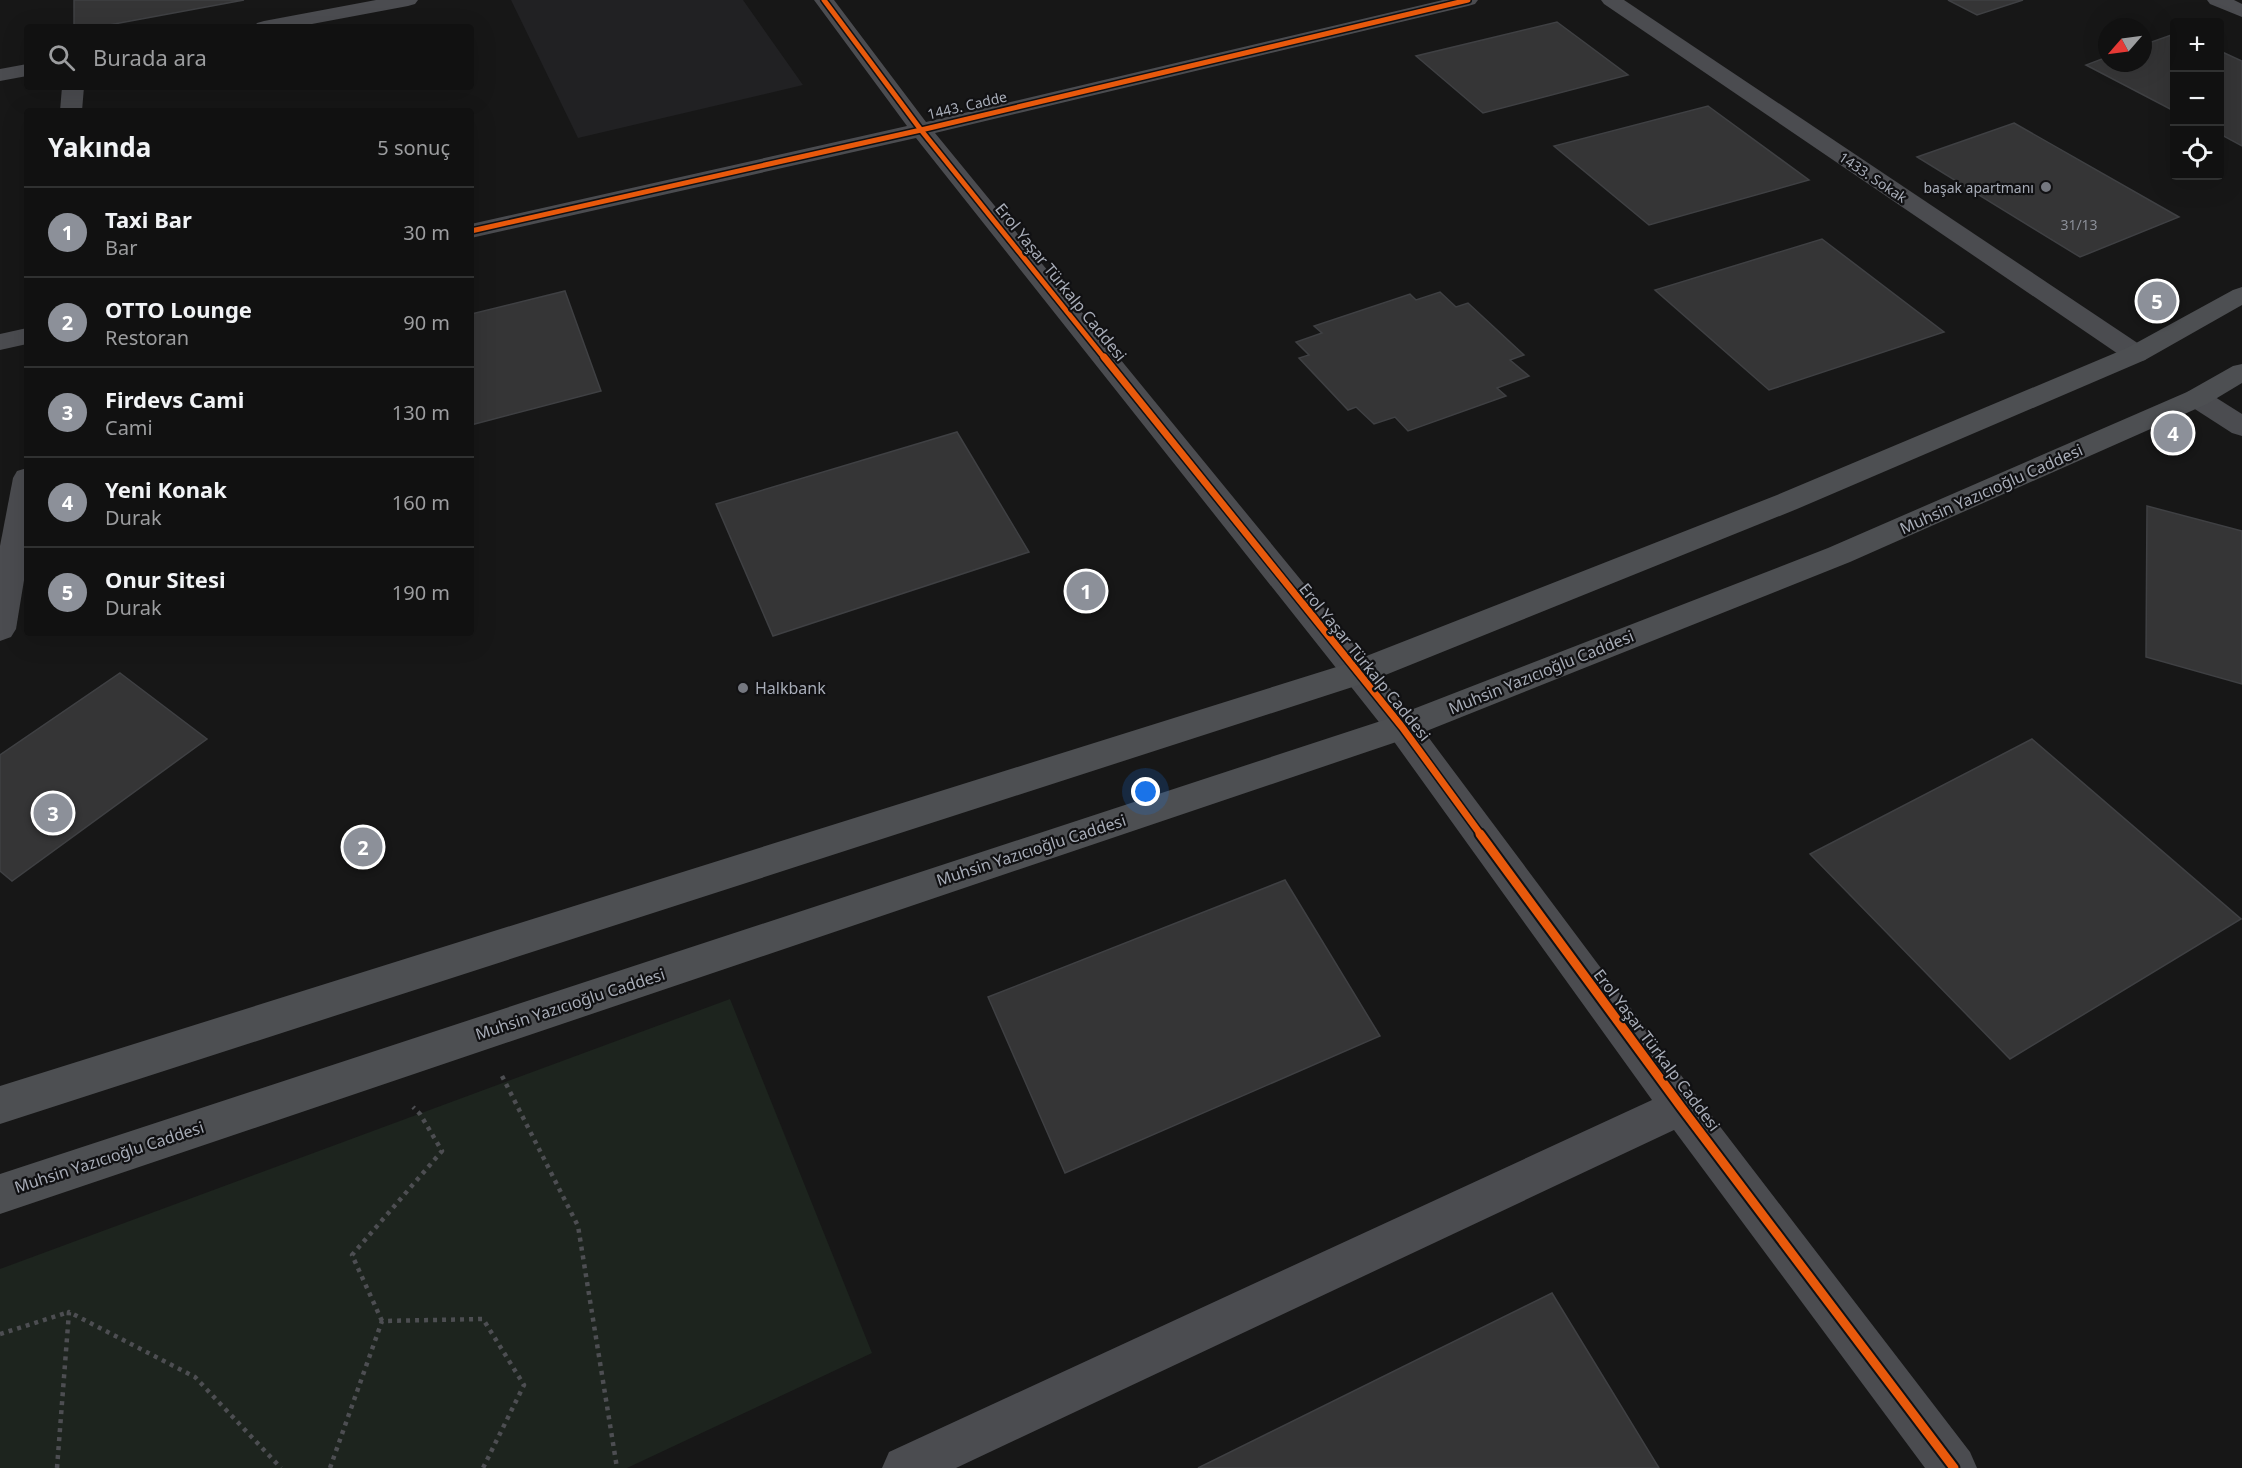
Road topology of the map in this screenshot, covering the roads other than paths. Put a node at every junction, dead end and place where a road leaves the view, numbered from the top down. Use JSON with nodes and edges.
{"nodes":[{"id":1,"x":408,"y":0,"type":"edge"},
{"id":2,"x":824,"y":0,"type":"edge"},
{"id":3,"x":1468,"y":0,"type":"edge"},
{"id":4,"x":1611,"y":0,"type":"edge"},
{"id":5,"x":2217,"y":0,"type":"edge"},
{"id":6,"x":2242,"y":11,"type":"edge"},
{"id":7,"x":280,"y":24,"type":"edge"},
{"id":8,"x":24,"y":71,"type":"edge"},
{"id":9,"x":0,"y":75,"type":"edge"},
{"id":10,"x":74,"y":90,"type":"edge"},
{"id":11,"x":71,"y":108,"type":"edge"},
{"id":12,"x":921,"y":130,"type":"junction"},
{"id":13,"x":474,"y":230,"type":"edge"},
{"id":14,"x":2242,"y":295,"type":"edge"},
{"id":15,"x":24,"y":337,"type":"edge"},
{"id":16,"x":0,"y":342,"type":"edge"},
{"id":17,"x":2136,"y":354,"type":"junction"},
{"id":18,"x":2242,"y":372,"type":"edge"},
{"id":19,"x":2197,"y":398,"type":"junction"},
{"id":20,"x":2242,"y":427,"type":"edge"},
{"id":21,"x":24,"y":495,"type":"edge"},
{"id":22,"x":0,"y":629,"type":"edge"},
{"id":23,"x":1357,"y":673,"type":"junction"},
{"id":24,"x":1402,"y":727,"type":"junction"},
{"id":25,"x":0,"y":1105,"type":"edge"},
{"id":26,"x":1681,"y":1107,"type":"junction"},
{"id":27,"x":0,"y":1194,"type":"edge"},
{"id":28,"x":905,"y":1468,"type":"edge"},
{"id":29,"x":1954,"y":1468,"type":"edge"}],
"edges":[{"from":1,"to":7,"type":"street"},
{"from":2,"to":12,"type":"street","name":"Erol Yaşar Türkalp Caddesi"},
{"from":3,"to":12,"type":"street","name":"1443. Cadde"},
{"from":4,"to":17,"type":"street","name":"1433. Sokak"},
{"from":5,"to":6,"type":"street"},
{"from":8,"to":9,"type":"street"},
{"from":10,"to":11,"type":"street"},
{"from":12,"to":13,"type":"street","name":"1443. Cadde"},
{"from":12,"to":23,"type":"street","name":"Erol Yaşar Türkalp Caddesi"},
{"from":14,"to":17,"type":"main road"},
{"from":15,"to":16,"type":"street"},
{"from":17,"to":23,"type":"main road"},
{"from":18,"to":19,"type":"main road","name":"Muhsin Yazıcıoğlu Caddesi"},
{"from":19,"to":20,"type":"street"},
{"from":19,"to":24,"type":"main road","name":"Muhsin Yazıcıoğlu Caddesi"},
{"from":21,"to":22,"type":"street"},
{"from":23,"to":24,"type":"street","name":"Erol Yaşar Türkalp Caddesi"},
{"from":23,"to":25,"type":"main road"},
{"from":24,"to":26,"type":"street","name":"Erol Yaşar Türkalp Caddesi"},
{"from":24,"to":27,"type":"main road","name":"Muhsin Yazıcıoğlu Caddesi"},
{"from":26,"to":28,"type":"street"},
{"from":26,"to":29,"type":"street","name":"Erol Yaşar Türkalp Caddesi"}]}
